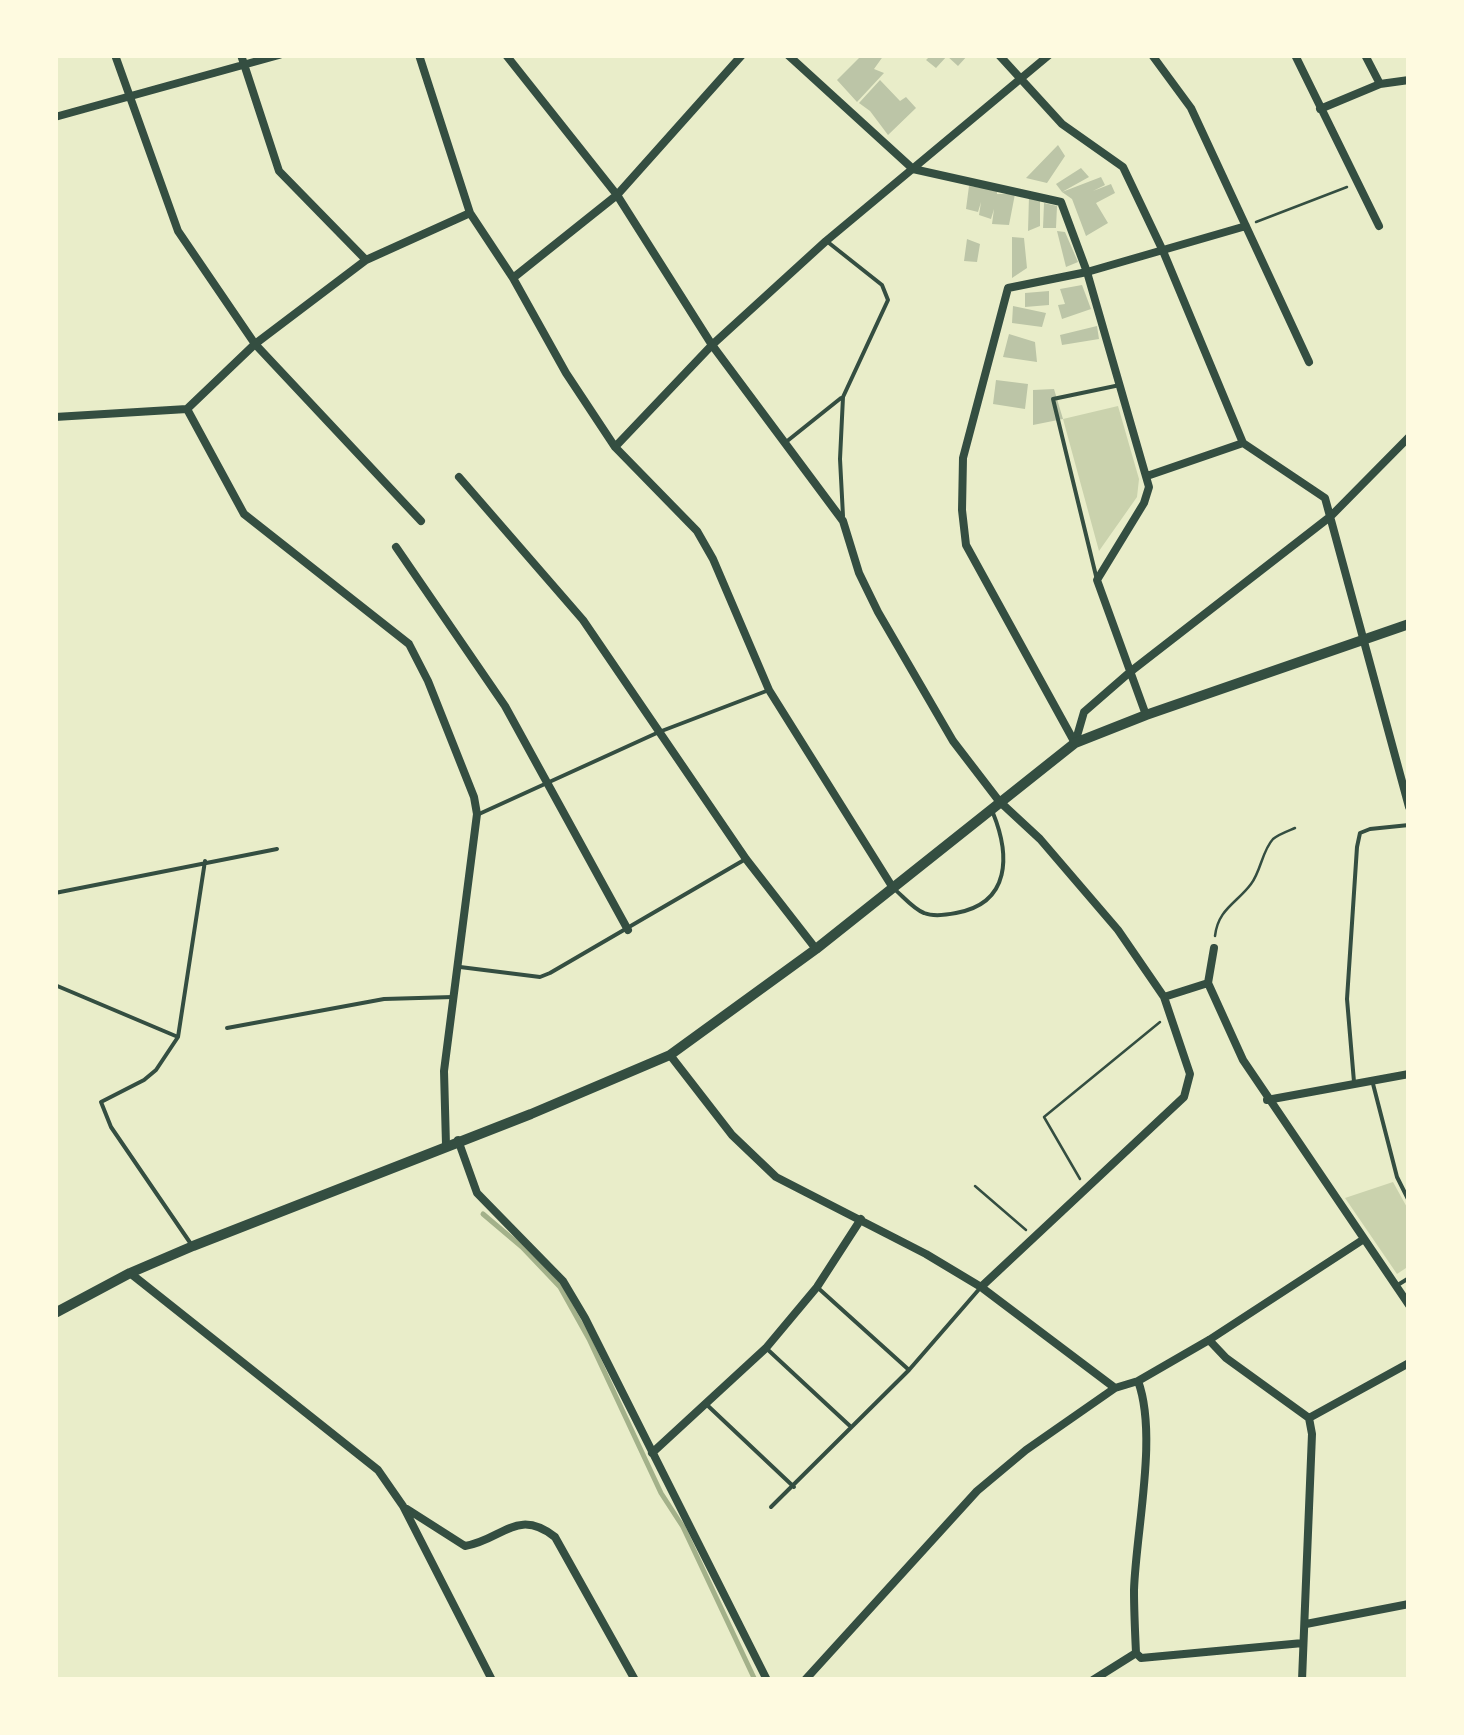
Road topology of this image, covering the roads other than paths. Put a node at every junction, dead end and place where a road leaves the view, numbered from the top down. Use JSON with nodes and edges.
{"nodes":[{"id":1,"x":115,"y":55,"type":"edge"},
{"id":2,"x":279,"y":55,"type":"edge"},
{"id":3,"x":419,"y":55,"type":"edge"},
{"id":4,"x":506,"y":55,"type":"edge"},
{"id":5,"x":742,"y":55,"type":"edge"},
{"id":6,"x":788,"y":55,"type":"edge"},
{"id":7,"x":999,"y":55,"type":"edge"},
{"id":8,"x":1049,"y":55,"type":"edge"},
{"id":9,"x":1152,"y":55,"type":"edge"},
{"id":10,"x":1295,"y":55,"type":"edge"},
{"id":11,"x":1366,"y":55,"type":"edge"},
{"id":12,"x":242,"y":60,"type":"edge"},
{"id":13,"x":1022,"y":78,"type":"junction"},
{"id":14,"x":1409,"y":80,"type":"edge"},
{"id":15,"x":1380,"y":84,"type":"junction"},
{"id":16,"x":130,"y":97,"type":"junction"},
{"id":17,"x":1320,"y":109,"type":"junction"},
{"id":18,"x":55,"y":117,"type":"edge"},
{"id":19,"x":913,"y":169,"type":"junction"},
{"id":20,"x":617,"y":195,"type":"junction"},
{"id":21,"x":470,"y":212,"type":"junction"},
{"id":22,"x":1246,"y":226,"type":"junction"},
{"id":23,"x":1379,"y":226,"type":"dead end"},
{"id":24,"x":826,"y":241,"type":"junction"},
{"id":25,"x":1163,"y":251,"type":"junction"},
{"id":26,"x":366,"y":260,"type":"junction"},
{"id":27,"x":1088,"y":272,"type":"junction"},
{"id":28,"x":513,"y":278,"type":"junction"},
{"id":29,"x":255,"y":344,"type":"junction"},
{"id":30,"x":712,"y":345,"type":"junction"},
{"id":31,"x":1309,"y":362,"type":"dead end"},
{"id":32,"x":1120,"y":385,"type":"junction"},
{"id":33,"x":843,"y":397,"type":"junction"},
{"id":34,"x":187,"y":409,"type":"junction"},
{"id":35,"x":55,"y":417,"type":"edge"},
{"id":36,"x":1409,"y":438,"type":"edge"},
{"id":37,"x":786,"y":442,"type":"junction"},
{"id":38,"x":1242,"y":443,"type":"junction"},
{"id":39,"x":615,"y":447,"type":"junction"},
{"id":40,"x":1147,"y":476,"type":"junction"},
{"id":41,"x":459,"y":477,"type":"dead end"},
{"id":42,"x":1330,"y":516,"type":"junction"},
{"id":43,"x":843,"y":520,"type":"junction"},
{"id":44,"x":421,"y":521,"type":"dead end"},
{"id":45,"x":396,"y":547,"type":"dead end"},
{"id":46,"x":1097,"y":580,"type":"junction"},
{"id":47,"x":1409,"y":624,"type":"edge"},
{"id":48,"x":1362,"y":638,"type":"junction"},
{"id":49,"x":1130,"y":672,"type":"junction"},
{"id":50,"x":769,"y":690,"type":"junction"},
{"id":51,"x":1146,"y":714,"type":"junction"},
{"id":52,"x":659,"y":732,"type":"junction"},
{"id":53,"x":1075,"y":743,"type":"junction"},
{"id":54,"x":546,"y":784,"type":"junction"},
{"id":55,"x":995,"y":805,"type":"junction"},
{"id":56,"x":1409,"y":807,"type":"edge"},
{"id":57,"x":477,"y":814,"type":"junction"},
{"id":58,"x":1409,"y":825,"type":"edge"},
{"id":59,"x":276,"y":849,"type":"dead end"},
{"id":60,"x":746,"y":858,"type":"junction"},
{"id":61,"x":206,"y":861,"type":"junction"},
{"id":62,"x":893,"y":888,"type":"junction"},
{"id":63,"x":55,"y":893,"type":"edge"},
{"id":64,"x":628,"y":930,"type":"junction"},
{"id":65,"x":1214,"y":948,"type":"road end"},
{"id":66,"x":816,"y":949,"type":"junction"},
{"id":67,"x":455,"y":967,"type":"junction"},
{"id":68,"x":1208,"y":983,"type":"junction"},
{"id":69,"x":55,"y":984,"type":"edge"},
{"id":70,"x":453,"y":997,"type":"junction"},
{"id":71,"x":1164,"y":998,"type":"junction"},
{"id":72,"x":227,"y":1028,"type":"dead end"},
{"id":73,"x":178,"y":1037,"type":"junction"},
{"id":74,"x":670,"y":1054,"type":"junction"},
{"id":75,"x":1409,"y":1074,"type":"edge"},
{"id":76,"x":1372,"y":1080,"type":"junction"},
{"id":77,"x":1354,"y":1082,"type":"junction"},
{"id":78,"x":1267,"y":1100,"type":"junction"},
{"id":79,"x":458,"y":1140,"type":"junction"},
{"id":80,"x":446,"y":1146,"type":"junction"},
{"id":81,"x":1409,"y":1201,"type":"edge"},
{"id":82,"x":861,"y":1219,"type":"junction"},
{"id":83,"x":1364,"y":1239,"type":"junction"},
{"id":84,"x":193,"y":1246,"type":"junction"},
{"id":85,"x":130,"y":1274,"type":"junction"},
{"id":86,"x":1409,"y":1278,"type":"edge"},
{"id":87,"x":1396,"y":1286,"type":"junction"},
{"id":88,"x":817,"y":1288,"type":"junction"},
{"id":89,"x":982,"y":1288,"type":"junction"},
{"id":90,"x":1409,"y":1305,"type":"edge"},
{"id":91,"x":55,"y":1313,"type":"edge"},
{"id":92,"x":1209,"y":1340,"type":"junction"},
{"id":93,"x":766,"y":1348,"type":"junction"},
{"id":94,"x":1409,"y":1362,"type":"edge"},
{"id":95,"x":909,"y":1370,"type":"junction"},
{"id":96,"x":1138,"y":1381,"type":"junction"},
{"id":97,"x":1115,"y":1388,"type":"junction"},
{"id":98,"x":706,"y":1404,"type":"junction"},
{"id":99,"x":1309,"y":1418,"type":"junction"},
{"id":100,"x":852,"y":1428,"type":"junction"},
{"id":101,"x":652,"y":1453,"type":"junction"},
{"id":102,"x":794,"y":1486,"type":"junction"},
{"id":103,"x":403,"y":1506,"type":"junction"},
{"id":104,"x":771,"y":1507,"type":"dead end"},
{"id":105,"x":1409,"y":1604,"type":"edge"},
{"id":106,"x":1306,"y":1624,"type":"junction"},
{"id":107,"x":1303,"y":1643,"type":"junction"},
{"id":108,"x":1136,"y":1652,"type":"junction"},
{"id":109,"x":492,"y":1680,"type":"edge"},
{"id":110,"x":635,"y":1680,"type":"edge"},
{"id":111,"x":767,"y":1680,"type":"edge"},
{"id":112,"x":804,"y":1680,"type":"edge"},
{"id":113,"x":1093,"y":1680,"type":"edge"},
{"id":114,"x":1302,"y":1680,"type":"edge"}],
"edges":[{"from":1,"to":16,"type":"street"},
{"from":2,"to":12,"type":"street"},
{"from":3,"to":21,"type":"street"},
{"from":4,"to":20,"type":"street"},
{"from":5,"to":20,"type":"street"},
{"from":6,"to":19,"type":"street"},
{"from":7,"to":13,"type":"street"},
{"from":8,"to":13,"type":"street"},
{"from":9,"to":22,"type":"street"},
{"from":10,"to":17,"type":"street"},
{"from":11,"to":15,"type":"street"},
{"from":12,"to":16,"type":"street"},
{"from":12,"to":26,"type":"street"},
{"from":13,"to":19,"type":"street"},
{"from":13,"to":25,"type":"street"},
{"from":14,"to":15,"type":"street"},
{"from":15,"to":17,"type":"street"},
{"from":16,"to":18,"type":"street"},
{"from":16,"to":29,"type":"street"},
{"from":17,"to":23,"type":"street"},
{"from":19,"to":24,"type":"street"},
{"from":19,"to":27,"type":"street"},
{"from":20,"to":28,"type":"street"},
{"from":20,"to":30,"type":"street"},
{"from":21,"to":26,"type":"street"},
{"from":21,"to":28,"type":"street"},
{"from":22,"to":25,"type":"street"},
{"from":22,"to":31,"type":"street"},
{"from":24,"to":30,"type":"street"},
{"from":24,"to":33,"type":"lane"},
{"from":25,"to":27,"type":"street"},
{"from":25,"to":38,"type":"street"},
{"from":26,"to":29,"type":"street"},
{"from":27,"to":32,"type":"street"},
{"from":27,"to":53,"type":"street"},
{"from":28,"to":39,"type":"street"},
{"from":29,"to":34,"type":"street"},
{"from":29,"to":44,"type":"street"},
{"from":30,"to":37,"type":"street"},
{"from":30,"to":39,"type":"street"},
{"from":32,"to":40,"type":"street"},
{"from":32,"to":46,"type":"lane"},
{"from":33,"to":37,"type":"lane"},
{"from":33,"to":43,"type":"lane"},
{"from":34,"to":35,"type":"street"},
{"from":34,"to":57,"type":"street"},
{"from":36,"to":42,"type":"street"},
{"from":37,"to":43,"type":"street"},
{"from":38,"to":40,"type":"street"},
{"from":38,"to":42,"type":"street"},
{"from":39,"to":50,"type":"street"},
{"from":40,"to":46,"type":"street"},
{"from":41,"to":52,"type":"street"},
{"from":42,"to":48,"type":"street"},
{"from":42,"to":49,"type":"street"},
{"from":43,"to":55,"type":"street"},
{"from":45,"to":54,"type":"street"},
{"from":46,"to":49,"type":"street"},
{"from":47,"to":48,"type":"main road"},
{"from":48,"to":51,"type":"main road"},
{"from":48,"to":56,"type":"street"},
{"from":49,"to":51,"type":"street"},
{"from":49,"to":53,"type":"street"},
{"from":50,"to":52,"type":"lane"},
{"from":50,"to":62,"type":"street"},
{"from":51,"to":53,"type":"main road"},
{"from":52,"to":54,"type":"lane"},
{"from":52,"to":60,"type":"street"},
{"from":53,"to":55,"type":"main road"},
{"from":54,"to":57,"type":"lane"},
{"from":54,"to":64,"type":"street"},
{"from":55,"to":62,"type":"main road"},
{"from":55,"to":62,"type":"lane"},
{"from":55,"to":71,"type":"street"},
{"from":57,"to":67,"type":"street"},
{"from":58,"to":77,"type":"lane"},
{"from":59,"to":61,"type":"lane"},
{"from":60,"to":64,"type":"lane"},
{"from":60,"to":66,"type":"street"},
{"from":61,"to":63,"type":"lane"},
{"from":61,"to":73,"type":"lane"},
{"from":62,"to":66,"type":"main road"},
{"from":64,"to":67,"type":"lane"},
{"from":65,"to":68,"type":"street"},
{"from":66,"to":74,"type":"main road"},
{"from":67,"to":70,"type":"street"},
{"from":68,"to":71,"type":"street"},
{"from":68,"to":78,"type":"street"},
{"from":69,"to":73,"type":"lane"},
{"from":70,"to":72,"type":"lane"},
{"from":70,"to":80,"type":"street"},
{"from":71,"to":89,"type":"street"},
{"from":73,"to":84,"type":"lane"},
{"from":74,"to":79,"type":"main road"},
{"from":74,"to":82,"type":"street"},
{"from":75,"to":76,"type":"street"},
{"from":76,"to":77,"type":"street"},
{"from":76,"to":81,"type":"lane"},
{"from":77,"to":78,"type":"street"},
{"from":78,"to":83,"type":"street"},
{"from":79,"to":80,"type":"main road"},
{"from":79,"to":101,"type":"street"},
{"from":80,"to":84,"type":"main road"},
{"from":82,"to":88,"type":"street"},
{"from":82,"to":89,"type":"street"},
{"from":83,"to":87,"type":"street"},
{"from":83,"to":92,"type":"street"},
{"from":84,"to":85,"type":"main road"},
{"from":85,"to":91,"type":"main road"},
{"from":85,"to":103,"type":"street"},
{"from":86,"to":87,"type":"lane"},
{"from":87,"to":90,"type":"street"},
{"from":88,"to":93,"type":"street"},
{"from":88,"to":95,"type":"lane"},
{"from":89,"to":95,"type":"lane"},
{"from":89,"to":97,"type":"street"},
{"from":92,"to":96,"type":"street"},
{"from":92,"to":99,"type":"street"},
{"from":93,"to":98,"type":"street"},
{"from":93,"to":100,"type":"lane"},
{"from":94,"to":99,"type":"street"},
{"from":95,"to":100,"type":"lane"},
{"from":96,"to":97,"type":"street"},
{"from":96,"to":108,"type":"street"},
{"from":97,"to":112,"type":"street"},
{"from":98,"to":101,"type":"street"},
{"from":98,"to":102,"type":"lane"},
{"from":99,"to":106,"type":"street"},
{"from":100,"to":102,"type":"lane"},
{"from":101,"to":111,"type":"street"},
{"from":102,"to":104,"type":"lane"},
{"from":103,"to":109,"type":"street"},
{"from":103,"to":110,"type":"street"},
{"from":105,"to":106,"type":"street"},
{"from":106,"to":107,"type":"street"},
{"from":107,"to":108,"type":"street"},
{"from":107,"to":114,"type":"street"},
{"from":108,"to":113,"type":"street"}]}
